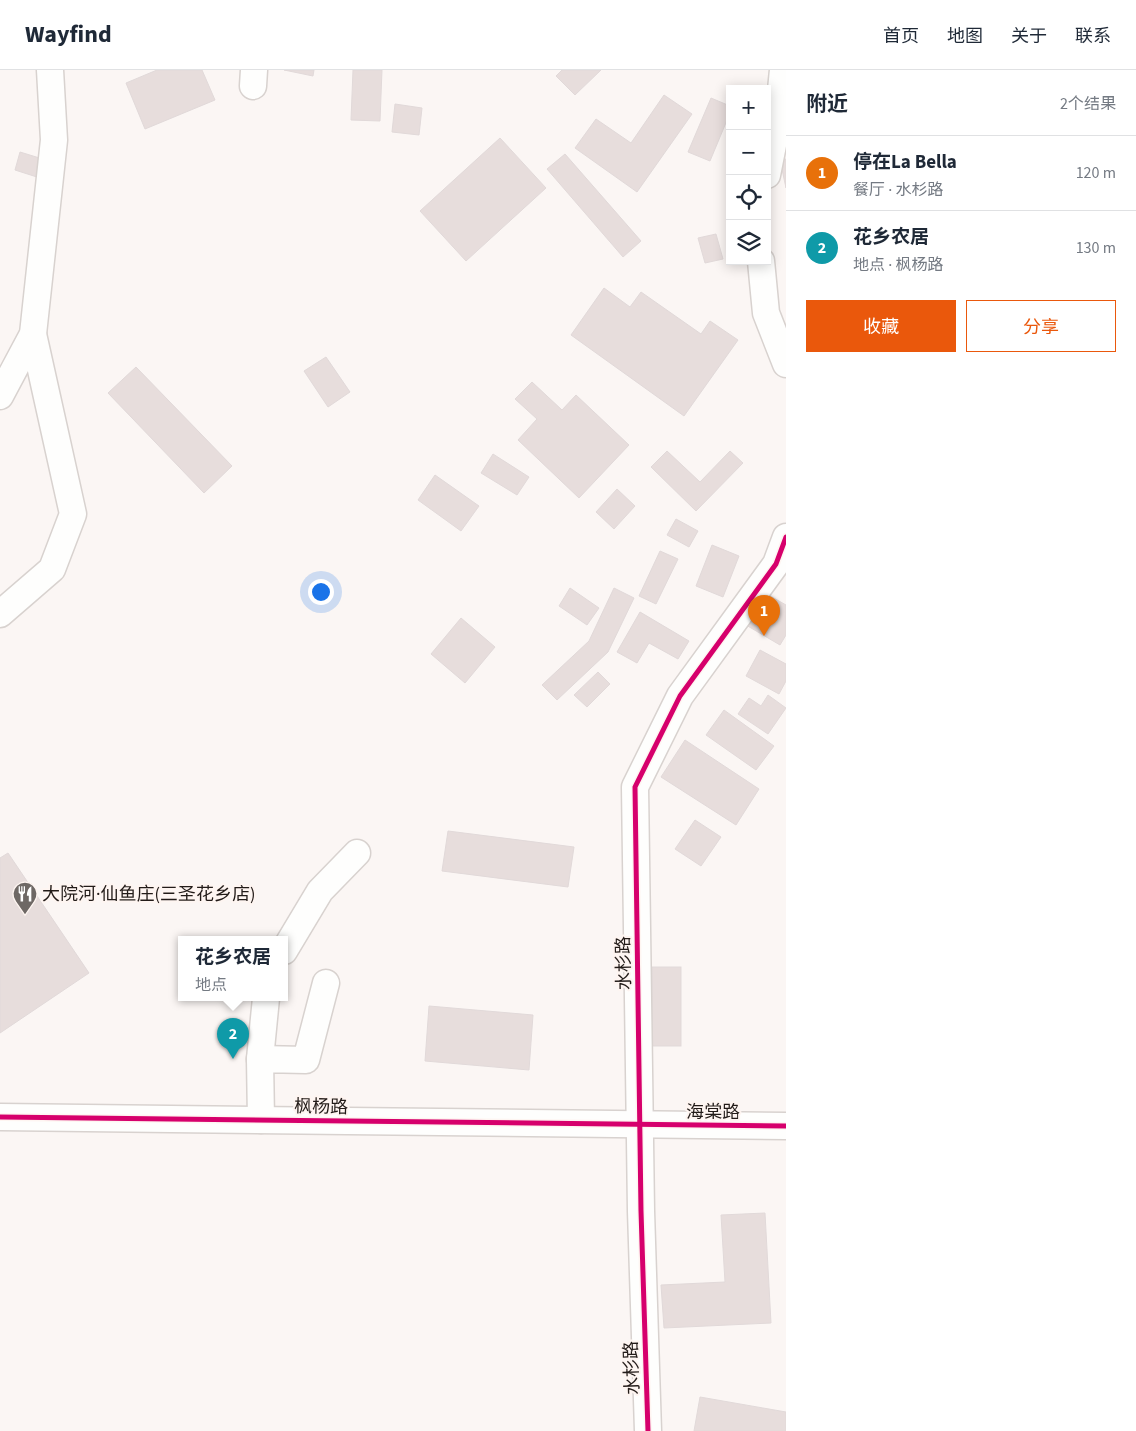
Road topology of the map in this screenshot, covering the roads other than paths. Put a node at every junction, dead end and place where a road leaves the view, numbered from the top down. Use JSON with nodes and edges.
{"nodes":[{"id":1,"x":50,"y":70,"type":"edge"},
{"id":2,"x":783,"y":70,"type":"edge"},
{"id":3,"x":771,"y":155,"type":"edge"},
{"id":4,"x":761,"y":265,"type":"edge"},
{"id":5,"x":33,"y":334,"type":"junction"},
{"id":6,"x":786,"y":364,"type":"edge"},
{"id":7,"x":0,"y":396,"type":"edge"},
{"id":8,"x":786,"y":537,"type":"edge"},
{"id":9,"x":0,"y":614,"type":"edge"},
{"id":10,"x":357,"y":853,"type":"dead end"},
{"id":11,"x":288,"y":944,"type":"edge"},
{"id":12,"x":326,"y":983,"type":"dead end"},
{"id":13,"x":266,"y":1001,"type":"edge"},
{"id":14,"x":260,"y":1060,"type":"junction"},
{"id":15,"x":0,"y":1118,"type":"edge"},
{"id":16,"x":261,"y":1120,"type":"junction"},
{"id":17,"x":641,"y":1125,"type":"junction"},
{"id":18,"x":786,"y":1126,"type":"edge"},
{"id":19,"x":648,"y":1431,"type":"edge"}],
"edges":[{"from":1,"to":5,"type":"street"},
{"from":2,"to":3,"type":"street"},
{"from":4,"to":6,"type":"street"},
{"from":5,"to":7,"type":"street"},
{"from":5,"to":9,"type":"street"},
{"from":8,"to":17,"type":"street","name":"水杉路"},
{"from":10,"to":11,"type":"street"},
{"from":12,"to":14,"type":"street"},
{"from":13,"to":14,"type":"street"},
{"from":14,"to":16,"type":"street"},
{"from":15,"to":16,"type":"street","name":"枫杨路"},
{"from":16,"to":17,"type":"street","name":"枫杨路"},
{"from":17,"to":18,"type":"street","name":"海棠路"},
{"from":17,"to":19,"type":"street","name":"水杉路"}]}
